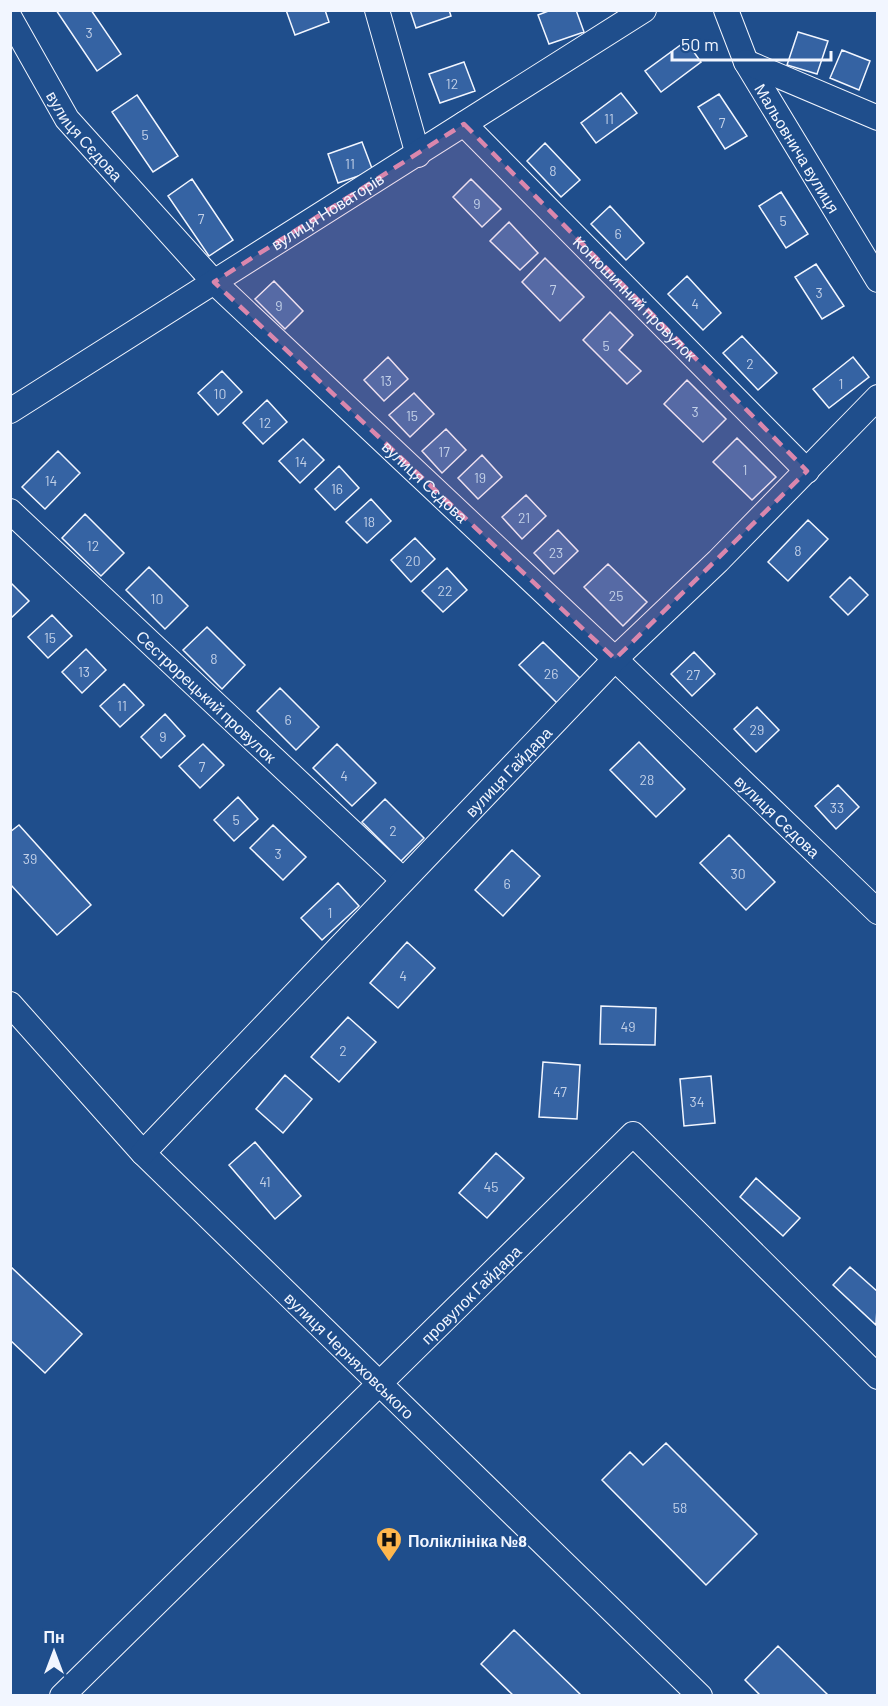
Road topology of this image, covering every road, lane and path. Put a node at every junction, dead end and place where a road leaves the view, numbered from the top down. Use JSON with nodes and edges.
{"nodes":[{"id":1,"x":377,"y":10,"type":"edge"},
{"id":2,"x":644,"y":10,"type":"edge"},
{"id":3,"x":726,"y":10,"type":"edge"},
{"id":4,"x":10,"y":18,"type":"edge"},
{"id":5,"x":746,"y":62,"type":"junction"},
{"id":6,"x":878,"y":118,"type":"edge"},
{"id":7,"x":464,"y":124,"type":"junction"},
{"id":8,"x":418,"y":155,"type":"junction"},
{"id":9,"x":878,"y":280,"type":"edge"},
{"id":10,"x":214,"y":282,"type":"junction"},
{"id":11,"x":878,"y":397,"type":"edge"},
{"id":12,"x":10,"y":411,"type":"edge"},
{"id":13,"x":807,"y":471,"type":"junction"},
{"id":14,"x":10,"y":511,"type":"edge"},
{"id":15,"x":615,"y":659,"type":"junction"},
{"id":16,"x":403,"y":880,"type":"junction"},
{"id":17,"x":878,"y":912,"type":"edge"},
{"id":18,"x":12,"y":1008,"type":"edge"},
{"id":19,"x":143,"y":1153,"type":"junction"},
{"id":20,"x":878,"y":1377,"type":"edge"},
{"id":21,"x":380,"y":1383,"type":"junction"},
{"id":22,"x":62,"y":1695,"type":"edge"},
{"id":23,"x":700,"y":1695,"type":"edge"}],
"edges":[{"from":1,"to":8,"type":"street"},
{"from":2,"to":7,"type":"street","name":"вулиця Новаторів"},
{"from":3,"to":5,"type":"street","name":"Мальовнича вулиця"},
{"from":4,"to":10,"type":"street","name":"вулиця Сєдова"},
{"from":5,"to":6,"type":"street"},
{"from":5,"to":9,"type":"street","name":"Мальовнича вулиця"},
{"from":7,"to":8,"type":"street","name":"вулиця Новаторів"},
{"from":7,"to":13,"type":"street","name":"Конюшинний провулок"},
{"from":8,"to":10,"type":"street","name":"вулиця Новаторів"},
{"from":10,"to":12,"type":"street","name":"вулиця Новаторів"},
{"from":10,"to":15,"type":"street","name":"вулиця Сєдова"},
{"from":11,"to":13,"type":"street","name":"вулиця Гайдара"},
{"from":13,"to":15,"type":"street","name":"вулиця Гайдара"},
{"from":14,"to":16,"type":"street","name":"Сестрорецький провулок"},
{"from":15,"to":16,"type":"street","name":"вулиця Гайдара"},
{"from":15,"to":17,"type":"street","name":"вулиця Сєдова"},
{"from":16,"to":19,"type":"street","name":"вулиця Гайдара"},
{"from":18,"to":19,"type":"street","name":"вулиця Черняховського"},
{"from":19,"to":21,"type":"street","name":"вулиця Черняховського"},
{"from":20,"to":21,"type":"street","name":"провулок Гайдара"},
{"from":21,"to":22,"type":"street","name":"провулок Гайдара"},
{"from":21,"to":23,"type":"street","name":"вулиця Черняховського"}]}
